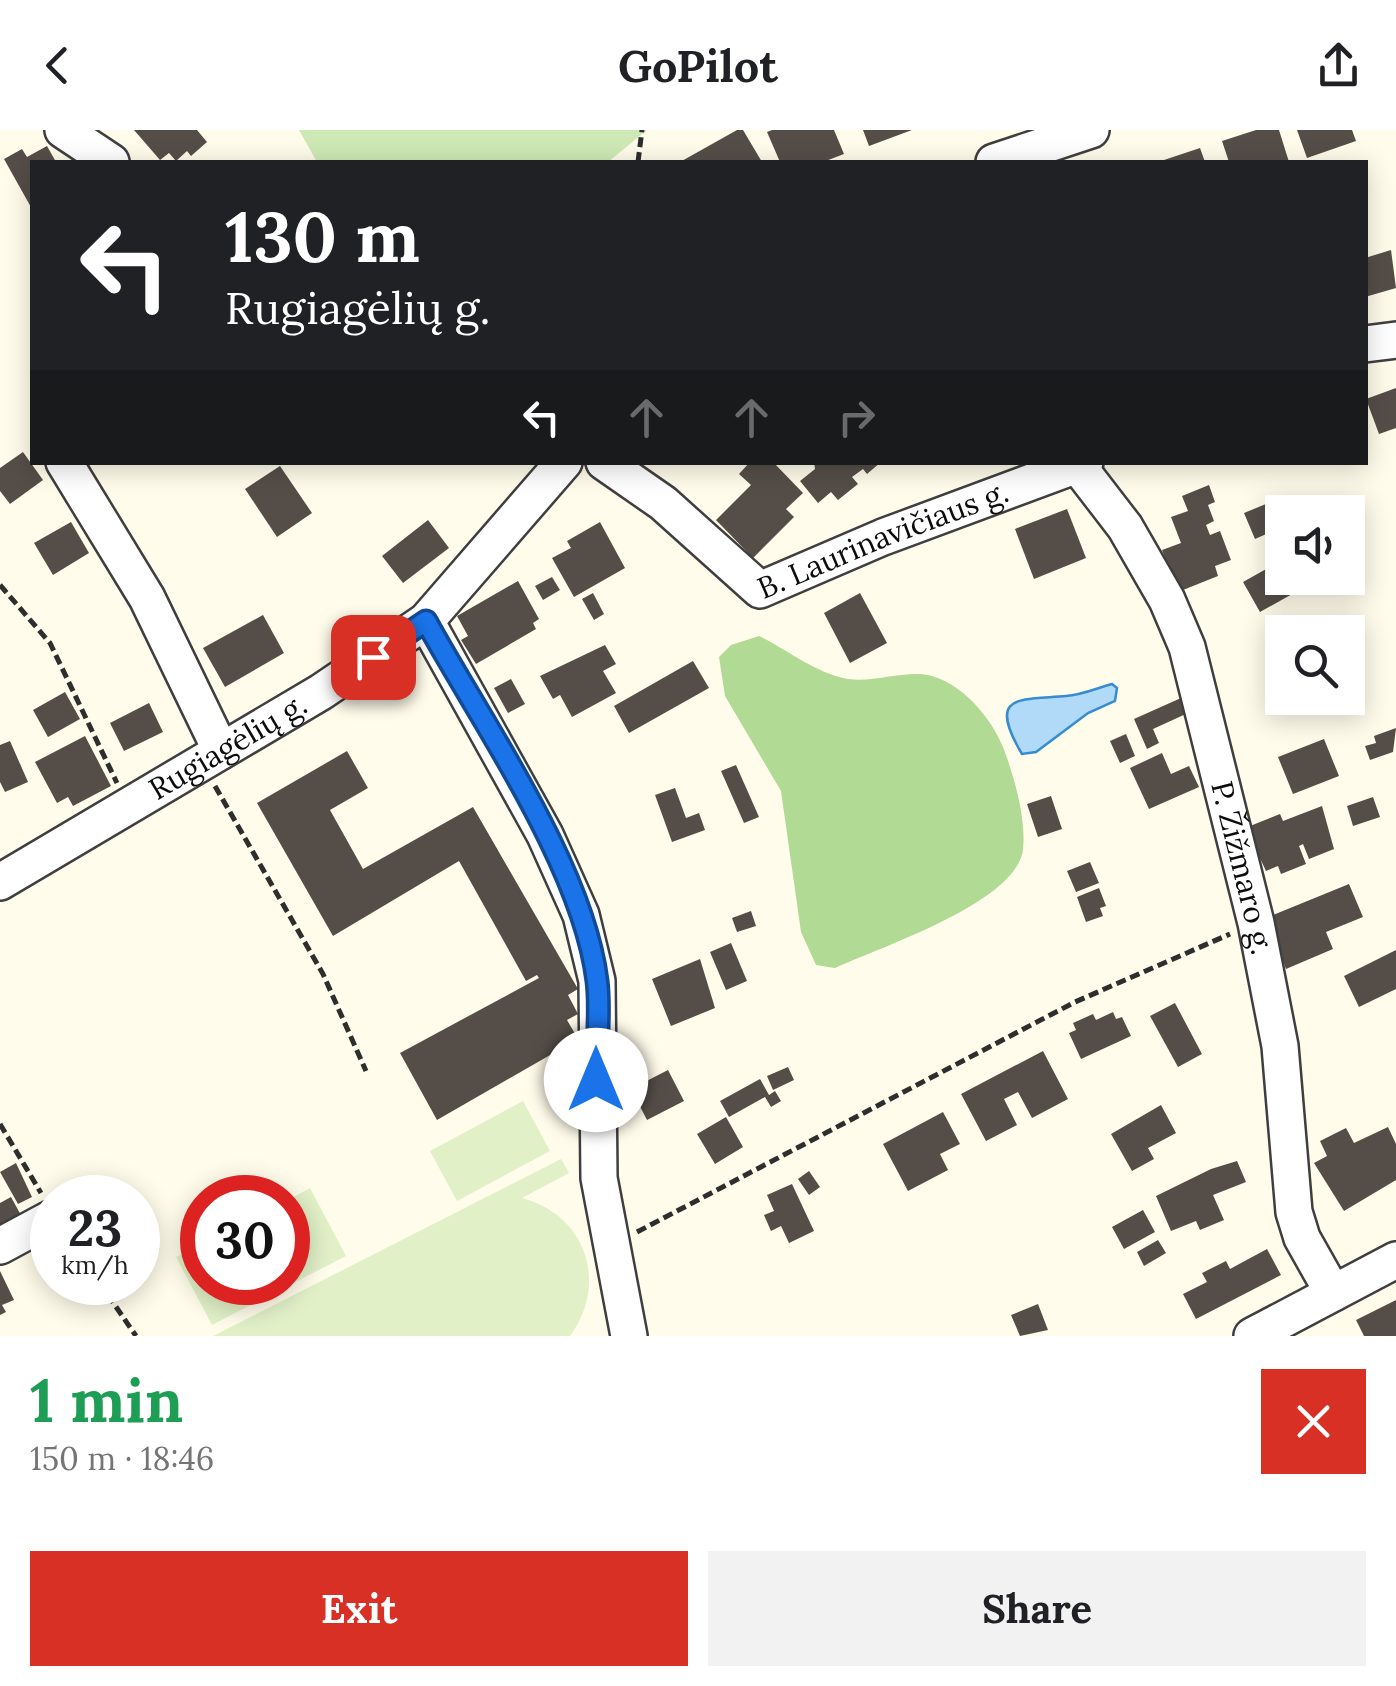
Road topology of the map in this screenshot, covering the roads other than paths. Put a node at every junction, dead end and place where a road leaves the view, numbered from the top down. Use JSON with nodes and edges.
{"nodes":[{"id":1,"x":63,"y":130,"type":"edge"},
{"id":2,"x":1091,"y":130,"type":"edge"},
{"id":3,"x":108,"y":160,"type":"edge"},
{"id":4,"x":1000,"y":160,"type":"edge"},
{"id":5,"x":1396,"y":340,"type":"edge"},
{"id":6,"x":1368,"y":344,"type":"edge"},
{"id":7,"x":66,"y":465,"type":"edge"},
{"id":8,"x":561,"y":465,"type":"edge"},
{"id":9,"x":608,"y":465,"type":"edge"},
{"id":10,"x":1079,"y":465,"type":"edge"},
{"id":11,"x":1083,"y":465,"type":"edge"},
{"id":12,"x":426,"y":621,"type":"junction"},
{"id":13,"x":211,"y":756,"type":"junction"},
{"id":14,"x":0,"y":882,"type":"edge"},
{"id":15,"x":30,"y":1222,"type":"edge"},
{"id":16,"x":0,"y":1246,"type":"edge"},
{"id":17,"x":1396,"y":1260,"type":"edge"},
{"id":18,"x":1333,"y":1293,"type":"junction"},
{"id":19,"x":629,"y":1336,"type":"edge"},
{"id":20,"x":1252,"y":1336,"type":"edge"}],
"edges":[{"from":1,"to":3,"type":"street"},
{"from":2,"to":4,"type":"street"},
{"from":5,"to":6,"type":"street"},
{"from":7,"to":13,"type":"street"},
{"from":8,"to":12,"type":"street","name":"Rugiagėlių g."},
{"from":9,"to":10,"type":"street","name":"B. Laurinavičiaus g."},
{"from":11,"to":18,"type":"street","name":"P. Žižmaro g."},
{"from":12,"to":13,"type":"street","name":"Rugiagėlių g."},
{"from":12,"to":19,"type":"street"},
{"from":13,"to":14,"type":"street","name":"Rugiagėlių g."},
{"from":15,"to":16,"type":"street"},
{"from":17,"to":18,"type":"street"},
{"from":18,"to":20,"type":"street"}]}
